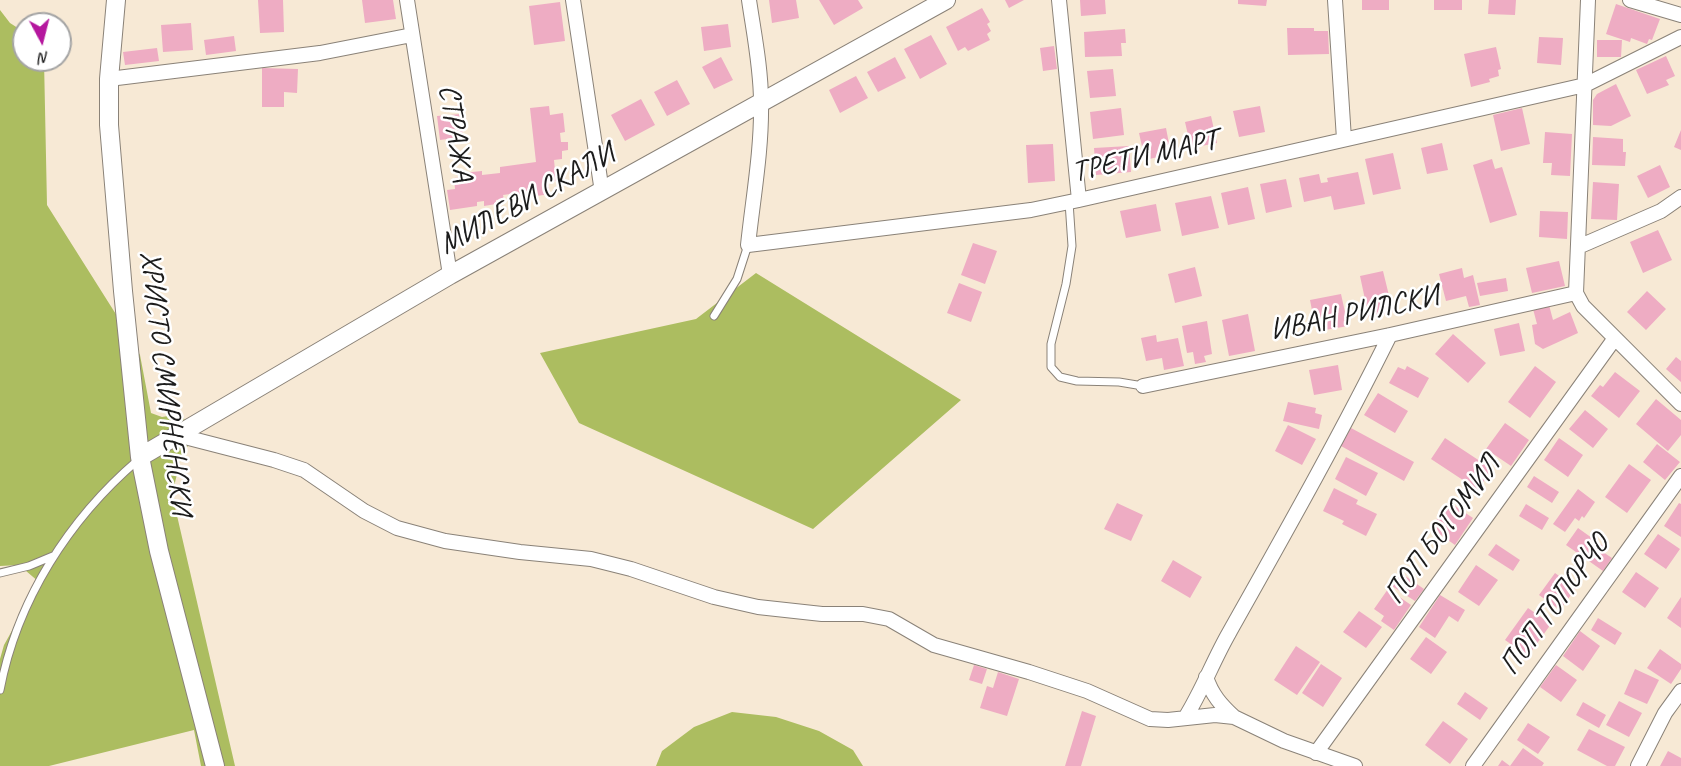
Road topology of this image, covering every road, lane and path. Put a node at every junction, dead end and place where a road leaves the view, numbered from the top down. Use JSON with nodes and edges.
{"nodes":[{"id":1,"x":116,"y":0,"type":"edge"},
{"id":2,"x":407,"y":0,"type":"edge"},
{"id":3,"x":573,"y":0,"type":"edge"},
{"id":4,"x":749,"y":0,"type":"edge"},
{"id":5,"x":946,"y":0,"type":"edge"},
{"id":6,"x":1059,"y":0,"type":"edge"},
{"id":7,"x":1335,"y":0,"type":"edge"},
{"id":8,"x":1588,"y":0,"type":"edge"},
{"id":9,"x":1630,"y":0,"type":"edge"},
{"id":10,"x":1681,"y":15,"type":"edge"},
{"id":11,"x":412,"y":35,"type":"junction"},
{"id":12,"x":1681,"y":37,"type":"edge"},
{"id":13,"x":109,"y":79,"type":"junction"},
{"id":14,"x":1585,"y":85,"type":"junction"},
{"id":15,"x":761,"y":102,"type":"junction"},
{"id":16,"x":1344,"y":139,"type":"junction"},
{"id":17,"x":602,"y":192,"type":"junction"},
{"id":18,"x":1681,"y":197,"type":"edge"},
{"id":19,"x":1074,"y":201,"type":"junction"},
{"id":20,"x":748,"y":245,"type":"junction"},
{"id":21,"x":1578,"y":247,"type":"junction"},
{"id":22,"x":450,"y":275,"type":"junction"},
{"id":23,"x":1576,"y":293,"type":"junction"},
{"id":24,"x":714,"y":316,"type":"dead end"},
{"id":25,"x":1390,"y":335,"type":"junction"},
{"id":26,"x":1615,"y":338,"type":"junction"},
{"id":27,"x":1143,"y":386,"type":"joint"},
{"id":28,"x":1681,"y":404,"type":"edge"},
{"id":29,"x":177,"y":435,"type":"junction"},
{"id":30,"x":140,"y":457,"type":"junction"},
{"id":31,"x":1681,"y":476,"type":"edge"},
{"id":32,"x":53,"y":556,"type":"junction"},
{"id":33,"x":0,"y":573,"type":"edge"},
{"id":34,"x":1206,"y":677,"type":"junction"},
{"id":35,"x":0,"y":690,"type":"edge"},
{"id":36,"x":1681,"y":691,"type":"edge"},
{"id":37,"x":1234,"y":717,"type":"junction"},
{"id":38,"x":1185,"y":718,"type":"junction"},
{"id":39,"x":1316,"y":753,"type":"junction"},
{"id":40,"x":215,"y":766,"type":"edge"},
{"id":41,"x":1355,"y":766,"type":"edge"},
{"id":42,"x":1473,"y":766,"type":"edge"},
{"id":43,"x":1638,"y":766,"type":"edge"}],
"edges":[{"from":1,"to":13,"type":"street","name":"ХРИСТО СМИРНЕНСКИ"},
{"from":2,"to":11,"type":"street","name":"СТРАЖА"},
{"from":3,"to":17,"type":"street"},
{"from":4,"to":15,"type":"street"},
{"from":5,"to":15,"type":"street","name":"МИЛЕВИ СКАЛИ"},
{"from":6,"to":19,"type":"street"},
{"from":7,"to":16,"type":"street"},
{"from":8,"to":14,"type":"street"},
{"from":9,"to":10,"type":"street"},
{"from":11,"to":13,"type":"street"},
{"from":11,"to":22,"type":"street","name":"СТРАЖА"},
{"from":12,"to":14,"type":"street","name":"ТРЕТИ МАРТ"},
{"from":13,"to":30,"type":"street","name":"ХРИСТО СМИРНЕНСКИ"},
{"from":14,"to":16,"type":"street","name":"ТРЕТИ МАРТ"},
{"from":14,"to":21,"type":"street"},
{"from":15,"to":17,"type":"street","name":"МИЛЕВИ СКАЛИ"},
{"from":15,"to":20,"type":"street"},
{"from":16,"to":19,"type":"street","name":"ТРЕТИ МАРТ"},
{"from":17,"to":22,"type":"street","name":"МИЛЕВИ СКАЛИ"},
{"from":18,"to":21,"type":"street"},
{"from":19,"to":20,"type":"street","name":"ТРЕТИ МАРТ"},
{"from":19,"to":27,"type":"lane"},
{"from":20,"to":24,"type":"lane"},
{"from":21,"to":23,"type":"street"},
{"from":22,"to":29,"type":"street","name":"МИЛЕВИ СКАЛИ"},
{"from":23,"to":25,"type":"street","name":"ИВАН РИЛСКИ"},
{"from":23,"to":26,"type":"street"},
{"from":25,"to":27,"type":"street","name":"ИВАН РИЛСКИ"},
{"from":25,"to":34,"type":"street"},
{"from":26,"to":28,"type":"street"},
{"from":26,"to":39,"type":"street","name":"ПОП БОГОМИЛ"},
{"from":29,"to":30,"type":"street","name":"МИЛЕВИ СКАЛИ"},
{"from":29,"to":38,"type":"street"},
{"from":30,"to":32,"type":"lane"},
{"from":30,"to":40,"type":"street","name":"ХРИСТО СМИРНЕНСКИ"},
{"from":31,"to":42,"type":"street","name":"ПОП ТОПОРЧО"},
{"from":32,"to":33,"type":"lane"},
{"from":32,"to":35,"type":"lane"},
{"from":34,"to":37,"type":"street"},
{"from":34,"to":38,"type":"street"},
{"from":36,"to":43,"type":"street"},
{"from":37,"to":38,"type":"street"},
{"from":37,"to":39,"type":"street"},
{"from":39,"to":41,"type":"street"}]}
